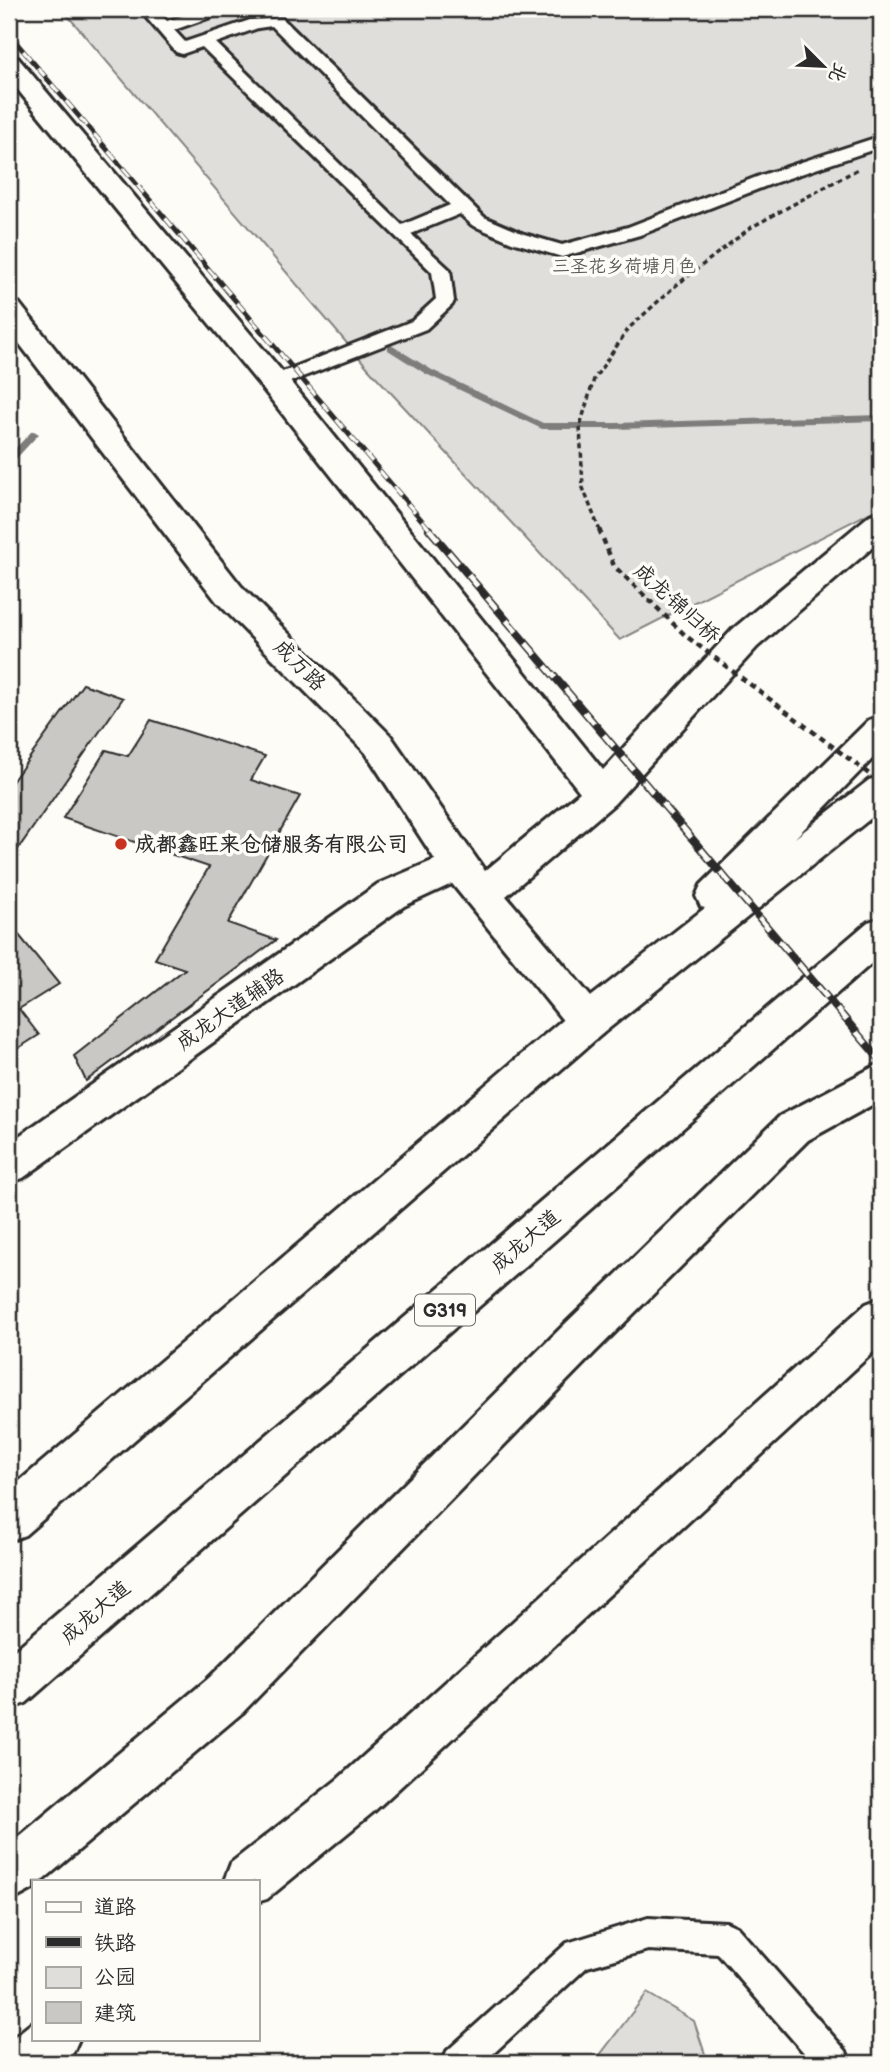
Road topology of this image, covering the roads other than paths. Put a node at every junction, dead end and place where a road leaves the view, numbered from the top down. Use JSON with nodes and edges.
{"nodes":[{"id":1,"x":146,"y":9,"type":"edge"},
{"id":2,"x":219,"y":9,"type":"edge"},
{"id":3,"x":271,"y":15,"type":"edge"},
{"id":4,"x":163,"y":28,"type":"junction"},
{"id":5,"x":204,"y":40,"type":"junction"},
{"id":6,"x":9,"y":63,"type":"edge"},
{"id":7,"x":881,"y":141,"type":"edge"},
{"id":8,"x":462,"y":207,"type":"junction"},
{"id":9,"x":399,"y":232,"type":"junction"},
{"id":10,"x":9,"y":310,"type":"edge"},
{"id":11,"x":274,"y":383,"type":"junction"},
{"id":12,"x":881,"y":523,"type":"edge"},
{"id":13,"x":881,"y":729,"type":"edge"},
{"id":14,"x":881,"y":790,"type":"edge"},
{"id":15,"x":602,"y":794,"type":"junction"},
{"id":16,"x":458,"y":865,"type":"junction"},
{"id":17,"x":482,"y":895,"type":"junction"},
{"id":18,"x":881,"y":933,"type":"edge"},
{"id":19,"x":588,"y":1022,"type":"junction"},
{"id":20,"x":881,"y":1080,"type":"edge"},
{"id":21,"x":9,"y":1165,"type":"edge"},
{"id":22,"x":881,"y":1318,"type":"edge"},
{"id":23,"x":9,"y":1519,"type":"edge"},
{"id":24,"x":9,"y":1686,"type":"edge"},
{"id":25,"x":9,"y":1877,"type":"edge"},
{"id":26,"x":250,"y":1880,"type":"edge"},
{"id":27,"x":52,"y":2040,"type":"edge"},
{"id":28,"x":22,"y":2063,"type":"edge"},
{"id":29,"x":460,"y":2063,"type":"edge"},
{"id":30,"x":834,"y":2063,"type":"edge"}],
"edges":[{"from":1,"to":4,"type":"lane"},
{"from":2,"to":4,"type":"lane"},
{"from":3,"to":5,"type":"lane"},
{"from":3,"to":8,"type":"lane"},
{"from":4,"to":5,"type":"lane"},
{"from":5,"to":9,"type":"lane"},
{"from":6,"to":11,"type":"main road"},
{"from":7,"to":8,"type":"lane"},
{"from":8,"to":9,"type":"lane"},
{"from":9,"to":11,"type":"lane"},
{"from":10,"to":16,"type":"main road","name":"成万路"},
{"from":11,"to":15,"type":"main road"},
{"from":12,"to":15,"type":"main road"},
{"from":13,"to":19,"type":"main road"},
{"from":14,"to":19,"type":"main road"},
{"from":15,"to":17,"type":"main road"},
{"from":16,"to":17,"type":"main road","name":"成万路"},
{"from":16,"to":21,"type":"main road","name":"成龙大道辅路"},
{"from":17,"to":19,"type":"main road","name":"成万路"},
{"from":18,"to":24,"type":"main road","name":"成龙大道","number":"G319"},
{"from":19,"to":23,"type":"main road"},
{"from":20,"to":25,"type":"main road"},
{"from":22,"to":26,"type":"main road"},
{"from":27,"to":28,"type":"main road"},
{"from":29,"to":30,"type":"lane"}]}
